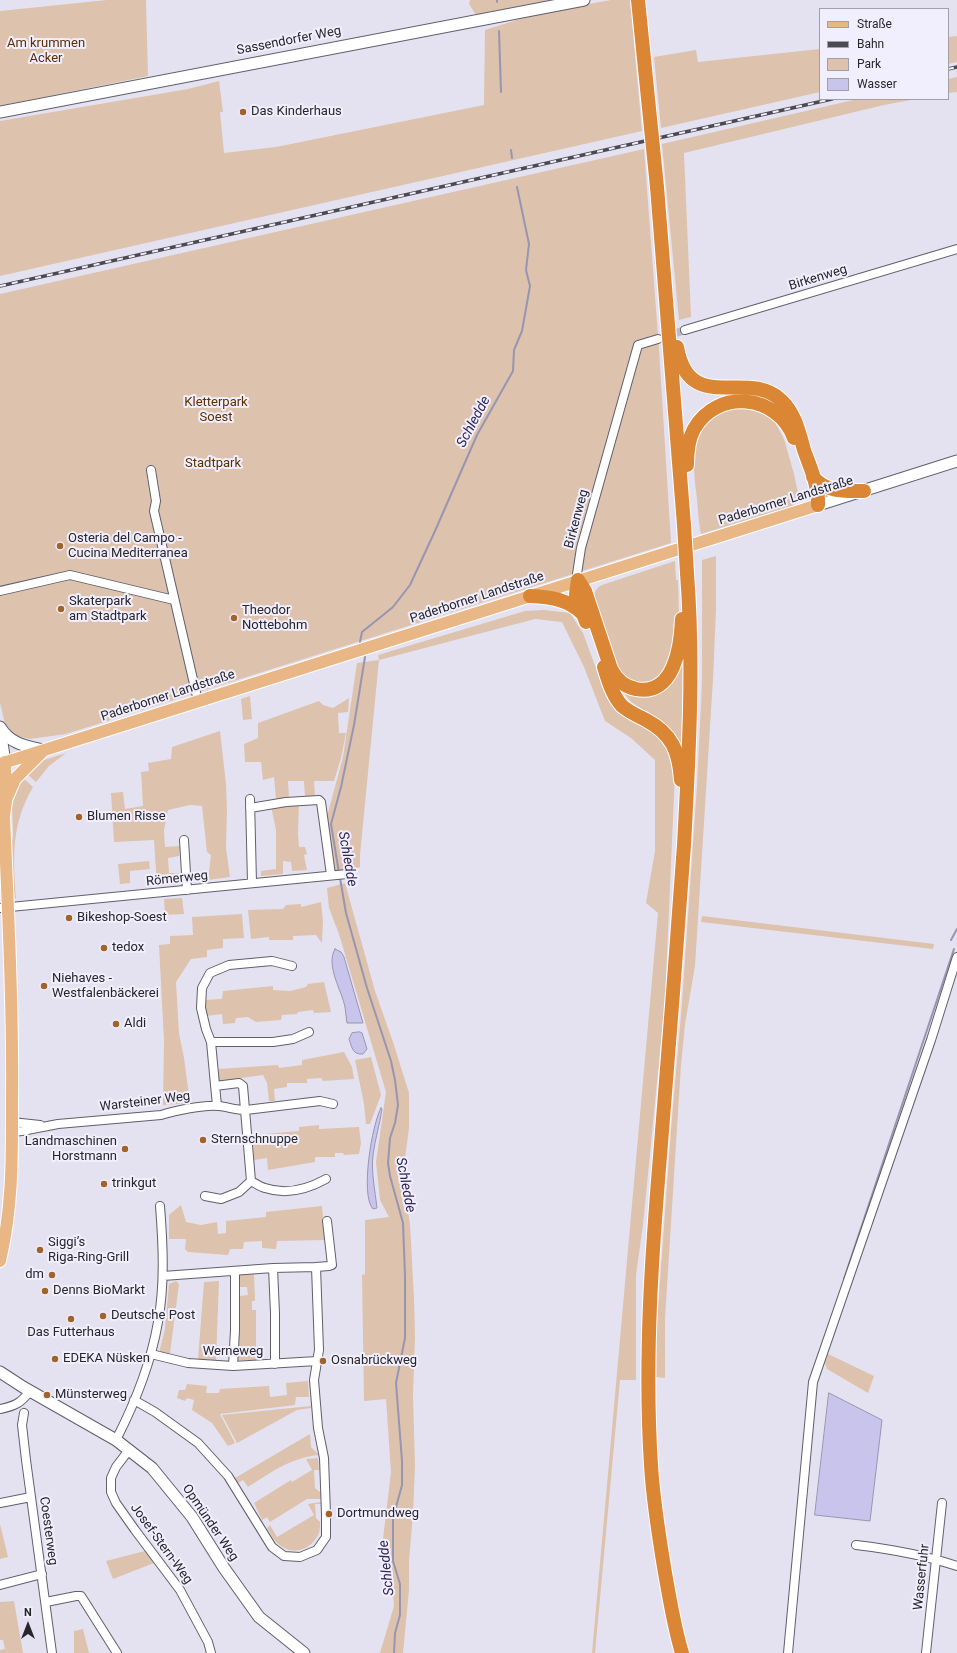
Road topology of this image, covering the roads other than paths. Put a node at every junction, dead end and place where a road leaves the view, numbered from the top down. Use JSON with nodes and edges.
{"nodes":[{"id":1,"x":584,"y":0,"type":"edge"},
{"id":2,"x":638,"y":0,"type":"edge"},
{"id":3,"x":0,"y":112,"type":"edge"},
{"id":4,"x":957,"y":250,"type":"edge"},
{"id":5,"x":665,"y":292,"type":"junction"},
{"id":6,"x":685,"y":330,"type":"tunnel mouth"},
{"id":7,"x":658,"y":339,"type":"tunnel mouth"},
{"id":8,"x":957,"y":461,"type":"edge"},
{"id":9,"x":151,"y":470,"type":"dead end"},
{"id":10,"x":813,"y":477,"type":"junction"},
{"id":11,"x":864,"y":491,"type":"junction"},
{"id":12,"x":683,"y":502,"type":"junction"},
{"id":13,"x":818,"y":505,"type":"junction"},
{"id":14,"x":688,"y":578,"type":"junction"},
{"id":15,"x":578,"y":580,"type":"junction"},
{"id":16,"x":0,"y":591,"type":"edge"},
{"id":17,"x":530,"y":596,"type":"junction"},
{"id":18,"x":174,"y":600,"type":"junction"},
{"id":19,"x":583,"y":614,"type":"junction"},
{"id":20,"x":198,"y":701,"type":"junction"},
{"id":21,"x":0,"y":729,"type":"edge"},
{"id":22,"x":43,"y":750,"type":"junction"},
{"id":23,"x":2,"y":763,"type":"edge"},
{"id":24,"x":686,"y":800,"type":"junction"},
{"id":25,"x":3,"y":808,"type":"edge"},
{"id":26,"x":184,"y":840,"type":"dead end"},
{"id":27,"x":347,"y":874,"type":"dead end"},
{"id":28,"x":330,"y":875,"type":"junction"},
{"id":29,"x":252,"y":883,"type":"junction"},
{"id":30,"x":187,"y":890,"type":"junction"},
{"id":31,"x":4,"y":908,"type":"edge"},
{"id":32,"x":957,"y":958,"type":"edge"},
{"id":33,"x":292,"y":966,"type":"dead end"},
{"id":34,"x":309,"y":1032,"type":"dead end"},
{"id":35,"x":211,"y":1042,"type":"junction"},
{"id":36,"x":215,"y":1086,"type":"junction"},
{"id":37,"x":333,"y":1104,"type":"dead end"},
{"id":38,"x":217,"y":1106,"type":"junction"},
{"id":39,"x":246,"y":1110,"type":"junction"},
{"id":40,"x":12,"y":1127,"type":"junction"},
{"id":41,"x":251,"y":1180,"type":"junction"},
{"id":42,"x":326,"y":1180,"type":"dead end"},
{"id":43,"x":205,"y":1196,"type":"dead end"},
{"id":44,"x":160,"y":1206,"type":"dead end"},
{"id":45,"x":328,"y":1221,"type":"dead end"},
{"id":46,"x":0,"y":1261,"type":"edge"},
{"id":47,"x":316,"y":1267,"type":"junction"},
{"id":48,"x":273,"y":1268,"type":"junction"},
{"id":49,"x":235,"y":1271,"type":"junction"},
{"id":50,"x":163,"y":1276,"type":"junction"},
{"id":51,"x":151,"y":1354,"type":"junction"},
{"id":52,"x":317,"y":1361,"type":"junction"},
{"id":53,"x":275,"y":1364,"type":"junction"},
{"id":54,"x":233,"y":1366,"type":"junction"},
{"id":55,"x":0,"y":1372,"type":"edge"},
{"id":56,"x":30,"y":1391,"type":"junction"},
{"id":57,"x":134,"y":1400,"type":"junction"},
{"id":58,"x":0,"y":1409,"type":"edge"},
{"id":59,"x":24,"y":1413,"type":"dead end"},
{"id":60,"x":116,"y":1440,"type":"junction"},
{"id":61,"x":129,"y":1450,"type":"junction"},
{"id":62,"x":31,"y":1497,"type":"junction"},
{"id":63,"x":0,"y":1503,"type":"edge"},
{"id":64,"x":942,"y":1503,"type":"dead end"},
{"id":65,"x":856,"y":1544,"type":"dead end"},
{"id":66,"x":936,"y":1559,"type":"junction"},
{"id":67,"x":957,"y":1566,"type":"edge"},
{"id":68,"x":42,"y":1574,"type":"junction"},
{"id":69,"x":0,"y":1585,"type":"edge"},
{"id":70,"x":46,"y":1602,"type":"junction"},
{"id":71,"x":52,"y":1653,"type":"edge"},
{"id":72,"x":117,"y":1653,"type":"edge"},
{"id":73,"x":211,"y":1653,"type":"edge"},
{"id":74,"x":304,"y":1653,"type":"edge"},
{"id":75,"x":682,"y":1653,"type":"edge"},
{"id":76,"x":788,"y":1653,"type":"edge"},
{"id":77,"x":926,"y":1653,"type":"edge"}],
"edges":[{"from":1,"to":3,"type":"main road","name":"Sassendorfer Weg"},
{"from":2,"to":5,"type":"highway","bridge":true},
{"from":4,"to":6,"type":"street","name":"Birkenweg"},
{"from":5,"to":10,"type":"highway"},
{"from":5,"to":12,"type":"highway"},
{"from":7,"to":15,"type":"street","name":"Birkenweg"},
{"from":8,"to":11,"type":"main road","name":"Paderborner Landstraße"},
{"from":9,"to":18,"type":"street"},
{"from":10,"to":11,"type":"highway"},
{"from":10,"to":13,"type":"highway"},
{"from":11,"to":13,"type":"main road","name":"Paderborner Landstraße"},
{"from":12,"to":13,"type":"highway"},
{"from":12,"to":14,"type":"highway","bridge":true},
{"from":13,"to":15,"type":"main road","name":"Paderborner Landstraße"},
{"from":14,"to":15,"type":"highway"},
{"from":14,"to":24,"type":"highway"},
{"from":15,"to":17,"type":"main road","name":"Paderborner Landstraße"},
{"from":15,"to":19,"type":"highway"},
{"from":16,"to":18,"type":"street"},
{"from":17,"to":19,"type":"highway"},
{"from":17,"to":20,"type":"main road","name":"Paderborner Landstraße"},
{"from":18,"to":20,"type":"street"},
{"from":19,"to":24,"type":"highway"},
{"from":20,"to":22,"type":"main road","name":"Paderborner Landstraße"},
{"from":21,"to":22,"type":"main road"},
{"from":21,"to":23,"type":"main road"},
{"from":22,"to":23,"type":"main road","name":"Paderborner Landstraße"},
{"from":22,"to":25,"type":"main road"},
{"from":23,"to":25,"type":"main road"},
{"from":24,"to":75,"type":"highway"},
{"from":25,"to":31,"type":"main road"},
{"from":26,"to":30,"type":"street"},
{"from":27,"to":28,"type":"street","name":"Römerweg"},
{"from":28,"to":29,"type":"street","name":"Römerweg"},
{"from":28,"to":29,"type":"street"},
{"from":29,"to":30,"type":"street","name":"Römerweg"},
{"from":30,"to":31,"type":"street","name":"Römerweg"},
{"from":31,"to":40,"type":"main road"},
{"from":32,"to":76,"type":"street"},
{"from":33,"to":35,"type":"street"},
{"from":34,"to":35,"type":"street"},
{"from":35,"to":36,"type":"street"},
{"from":36,"to":38,"type":"street"},
{"from":36,"to":39,"type":"street"},
{"from":37,"to":39,"type":"street","name":"Warsteiner Weg"},
{"from":38,"to":39,"type":"street","name":"Warsteiner Weg"},
{"from":38,"to":40,"type":"street","name":"Warsteiner Weg"},
{"from":39,"to":41,"type":"street"},
{"from":40,"to":46,"type":"main road"},
{"from":41,"to":42,"type":"street"},
{"from":41,"to":43,"type":"street"},
{"from":44,"to":50,"type":"street"},
{"from":45,"to":47,"type":"street"},
{"from":47,"to":48,"type":"street"},
{"from":47,"to":52,"type":"street"},
{"from":48,"to":49,"type":"street"},
{"from":48,"to":53,"type":"street"},
{"from":49,"to":50,"type":"street"},
{"from":49,"to":54,"type":"street"},
{"from":50,"to":51,"type":"street"},
{"from":51,"to":54,"type":"street","name":"Werneweg"},
{"from":51,"to":57,"type":"street"},
{"from":52,"to":53,"type":"street","name":"Werneweg"},
{"from":52,"to":57,"type":"street"},
{"from":53,"to":54,"type":"street","name":"Werneweg"},
{"from":55,"to":56,"type":"main road","name":"Opmünder Weg"},
{"from":56,"to":58,"type":"street"},
{"from":56,"to":60,"type":"main road","name":"Opmünder Weg"},
{"from":57,"to":60,"type":"street"},
{"from":59,"to":62,"type":"street","name":"Coesterweg"},
{"from":60,"to":61,"type":"main road","name":"Opmünder Weg"},
{"from":61,"to":73,"type":"street","name":"Josef-Stern-Weg"},
{"from":61,"to":74,"type":"main road","name":"Opmünder Weg"},
{"from":62,"to":63,"type":"street"},
{"from":62,"to":68,"type":"street","name":"Coesterweg"},
{"from":64,"to":66,"type":"street","name":"Wasserfuhr"},
{"from":65,"to":66,"type":"street"},
{"from":66,"to":67,"type":"street"},
{"from":66,"to":77,"type":"street","name":"Wasserfuhr"},
{"from":68,"to":69,"type":"street"},
{"from":68,"to":70,"type":"street","name":"Coesterweg"},
{"from":70,"to":71,"type":"street","name":"Coesterweg"},
{"from":70,"to":72,"type":"street"}]}
